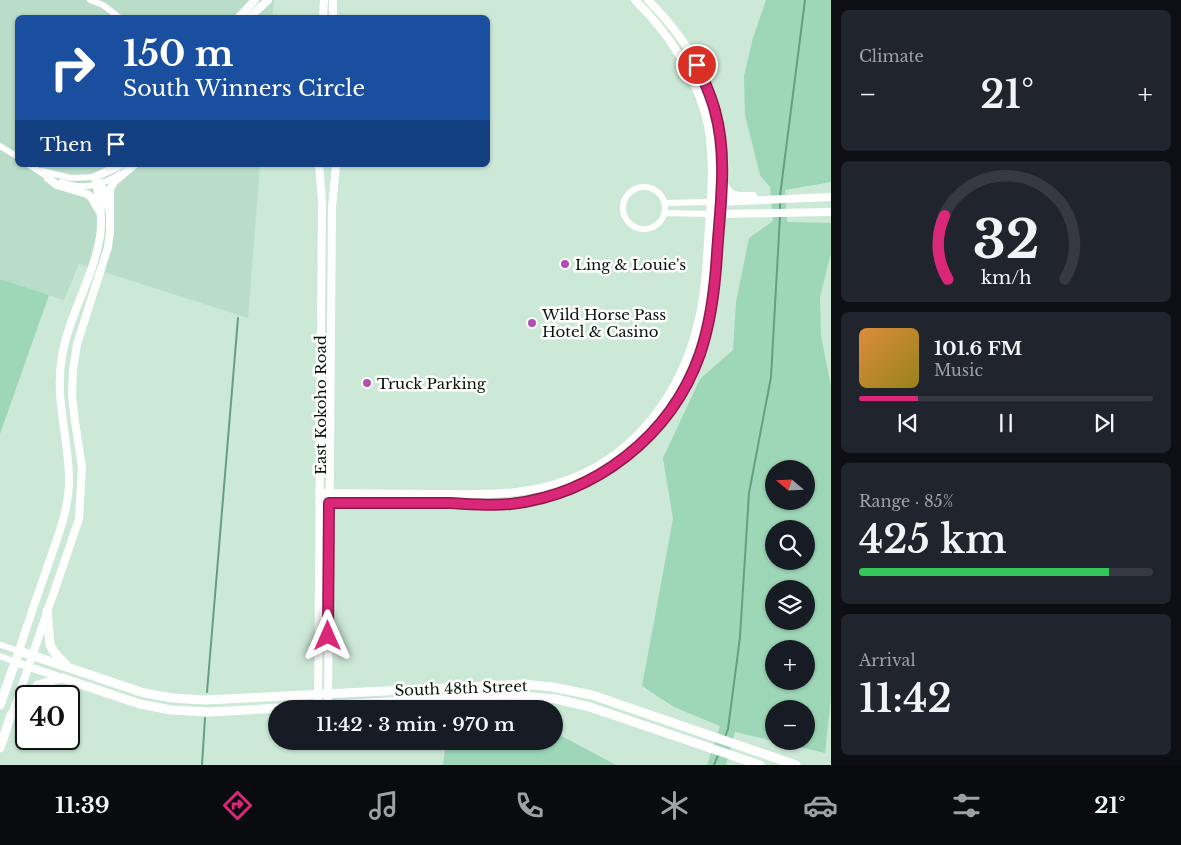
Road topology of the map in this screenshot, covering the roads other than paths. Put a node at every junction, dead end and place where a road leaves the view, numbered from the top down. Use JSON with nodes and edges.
{"nodes":[{"id":1,"x":90,"y":0,"type":"edge"},
{"id":2,"x":255,"y":0,"type":"edge"},
{"id":3,"x":268,"y":0,"type":"edge"},
{"id":4,"x":320,"y":0,"type":"edge"},
{"id":5,"x":324,"y":0,"type":"edge"},
{"id":6,"x":333,"y":0,"type":"edge"},
{"id":7,"x":635,"y":0,"type":"edge"},
{"id":8,"x":648,"y":0,"type":"edge"},
{"id":9,"x":323,"y":14,"type":"edge"},
{"id":10,"x":116,"y":15,"type":"edge"},
{"id":11,"x":241,"y":15,"type":"edge"},
{"id":12,"x":253,"y":15,"type":"edge"},
{"id":13,"x":333,"y":15,"type":"edge"},
{"id":14,"x":678,"y":34,"type":"junction"},
{"id":15,"x":670,"y":40,"type":"junction"},
{"id":16,"x":0,"y":146,"type":"edge"},
{"id":17,"x":15,"y":156,"type":"edge"},
{"id":18,"x":32,"y":167,"type":"edge"},
{"id":19,"x":117,"y":167,"type":"edge"},
{"id":20,"x":131,"y":167,"type":"edge"},
{"id":21,"x":319,"y":167,"type":"edge"},
{"id":22,"x":336,"y":167,"type":"edge"},
{"id":23,"x":36,"y":170,"type":"junction"},
{"id":24,"x":97,"y":176,"type":"junction"},
{"id":25,"x":48,"y":178,"type":"junction"},
{"id":26,"x":722,"y":180,"type":"junction"},
{"id":27,"x":99,"y":185,"type":"junction"},
{"id":28,"x":831,"y":197,"type":"edge"},
{"id":29,"x":773,"y":201,"type":"junction"},
{"id":30,"x":710,"y":202,"type":"junction"},
{"id":31,"x":721,"y":202,"type":"junction"},
{"id":32,"x":664,"y":203,"type":"junction"},
{"id":33,"x":831,"y":212,"type":"edge"},
{"id":34,"x":664,"y":214,"type":"junction"},
{"id":35,"x":710,"y":214,"type":"junction"},
{"id":36,"x":720,"y":214,"type":"junction"},
{"id":37,"x":101,"y":215,"type":"junction"},
{"id":38,"x":110,"y":219,"type":"junction"},
{"id":39,"x":321,"y":280,"type":"junction"},
{"id":40,"x":331,"y":280,"type":"junction"},
{"id":41,"x":701,"y":307,"type":"junction"},
{"id":42,"x":711,"y":309,"type":"junction"},
{"id":43,"x":700,"y":317,"type":"junction"},
{"id":44,"x":709,"y":319,"type":"junction"},
{"id":45,"x":73,"y":407,"type":"junction"},
{"id":46,"x":60,"y":409,"type":"junction"},
{"id":47,"x":319,"y":493,"type":"junction"},
{"id":48,"x":329,"y":493,"type":"junction"},
{"id":49,"x":319,"y":503,"type":"junction"},
{"id":50,"x":329,"y":503,"type":"junction"},
{"id":51,"x":58,"y":534,"type":"junction"},
{"id":52,"x":72,"y":538,"type":"junction"},
{"id":53,"x":47,"y":611,"type":"junction"},
{"id":54,"x":1,"y":645,"type":"edge"},
{"id":55,"x":19,"y":651,"type":"junction"},
{"id":56,"x":0,"y":656,"type":"edge"},
{"id":57,"x":32,"y":656,"type":"junction"},
{"id":58,"x":15,"y":662,"type":"junction"},
{"id":59,"x":28,"y":666,"type":"junction"},
{"id":60,"x":69,"y":668,"type":"junction"},
{"id":61,"x":62,"y":678,"type":"junction"},
{"id":62,"x":318,"y":694,"type":"junction"},
{"id":63,"x":328,"y":694,"type":"junction"},
{"id":64,"x":318,"y":700,"type":"edge"},
{"id":65,"x":328,"y":700,"type":"edge"},
{"id":66,"x":418,"y":700,"type":"edge"},
{"id":67,"x":560,"y":700,"type":"edge"},
{"id":68,"x":563,"y":701,"type":"edge"},
{"id":69,"x":0,"y":705,"type":"edge"},
{"id":70,"x":268,"y":709,"type":"edge"},
{"id":71,"x":12,"y":715,"type":"junction"},
{"id":72,"x":0,"y":748,"type":"edge"},
{"id":73,"x":760,"y":765,"type":"edge"},
{"id":74,"x":796,"y":765,"type":"edge"}],
"edges":[{"from":1,"to":10,"type":"street"},
{"from":2,"to":11,"type":"street"},
{"from":3,"to":12,"type":"street"},
{"from":4,"to":9,"type":"street"},
{"from":5,"to":9,"type":"street"},
{"from":6,"to":13,"type":"street"},
{"from":7,"to":15,"type":"street"},
{"from":8,"to":14,"type":"street"},
{"from":14,"to":15,"type":"street"},
{"from":14,"to":26,"type":"street"},
{"from":15,"to":30,"type":"street"},
{"from":16,"to":17,"type":"street"},
{"from":18,"to":23,"type":"street"},
{"from":19,"to":24,"type":"street"},
{"from":20,"to":27,"type":"street"},
{"from":20,"to":38,"type":"street"},
{"from":21,"to":39,"type":"street","name":"East Kokoho Road"},
{"from":22,"to":40,"type":"street","name":"East Kokoho Road"},
{"from":23,"to":24,"type":"street"},
{"from":23,"to":25,"type":"street"},
{"from":24,"to":27,"type":"street"},
{"from":25,"to":27,"type":"street"},
{"from":25,"to":37,"type":"street"},
{"from":26,"to":29,"type":"street"},
{"from":26,"to":31,"type":"street"},
{"from":27,"to":37,"type":"street"},
{"from":27,"to":38,"type":"street"},
{"from":28,"to":29,"type":"street"},
{"from":29,"to":31,"type":"street"},
{"from":30,"to":31,"type":"street"},
{"from":30,"to":32,"type":"street"},
{"from":30,"to":35,"type":"street"},
{"from":31,"to":36,"type":"street"},
{"from":32,"to":34,"type":"street"},
{"from":32,"to":34,"type":"street"},
{"from":33,"to":36,"type":"street"},
{"from":34,"to":35,"type":"street"},
{"from":35,"to":36,"type":"street"},
{"from":35,"to":41,"type":"street"},
{"from":36,"to":42,"type":"street"},
{"from":37,"to":46,"type":"street"},
{"from":38,"to":45,"type":"street"},
{"from":39,"to":40,"type":"street"},
{"from":39,"to":47,"type":"street","name":"East Kokoho Road"},
{"from":40,"to":48,"type":"street","name":"East Kokoho Road"},
{"from":41,"to":42,"type":"street"},
{"from":41,"to":43,"type":"street"},
{"from":42,"to":44,"type":"street"},
{"from":43,"to":44,"type":"street"},
{"from":43,"to":48,"type":"street"},
{"from":44,"to":50,"type":"street"},
{"from":45,"to":46,"type":"street"},
{"from":45,"to":52,"type":"street"},
{"from":46,"to":51,"type":"street"},
{"from":47,"to":48,"type":"street"},
{"from":47,"to":49,"type":"street","name":"East Kokoho Road"},
{"from":48,"to":50,"type":"street","name":"East Kokoho Road"},
{"from":49,"to":50,"type":"street"},
{"from":49,"to":62,"type":"street","name":"East Kokoho Road"},
{"from":50,"to":63,"type":"street","name":"East Kokoho Road"},
{"from":51,"to":52,"type":"street"},
{"from":51,"to":55,"type":"street"},
{"from":52,"to":53,"type":"street"},
{"from":53,"to":57,"type":"street"},
{"from":53,"to":60,"type":"main road"},
{"from":54,"to":55,"type":"street","name":"South 48th Street"},
{"from":55,"to":57,"type":"main road","name":"South 48th Street"},
{"from":55,"to":58,"type":"main road"},
{"from":56,"to":58,"type":"street","name":"South 48th Street"},
{"from":57,"to":59,"type":"street"},
{"from":57,"to":60,"type":"main road","name":"South 48th Street"},
{"from":58,"to":59,"type":"street","name":"South 48th Street"},
{"from":58,"to":69,"type":"main road"},
{"from":59,"to":61,"type":"street","name":"South 48th Street"},
{"from":59,"to":71,"type":"street"},
{"from":60,"to":62,"type":"main road","name":"South 48th Street"},
{"from":61,"to":70,"type":"main road","name":"South 48th Street"},
{"from":61,"to":71,"type":"main road"},
{"from":62,"to":63,"type":"main road","name":"South 48th Street"},
{"from":62,"to":64,"type":"street","name":"East Kokoho Road"},
{"from":63,"to":65,"type":"street","name":"East Kokoho Road"},
{"from":63,"to":74,"type":"main road","name":"South 48th Street"},
{"from":66,"to":67,"type":"main road","name":"South 48th Street"},
{"from":68,"to":73,"type":"main road","name":"South 48th Street"},
{"from":71,"to":72,"type":"main road"}]}
